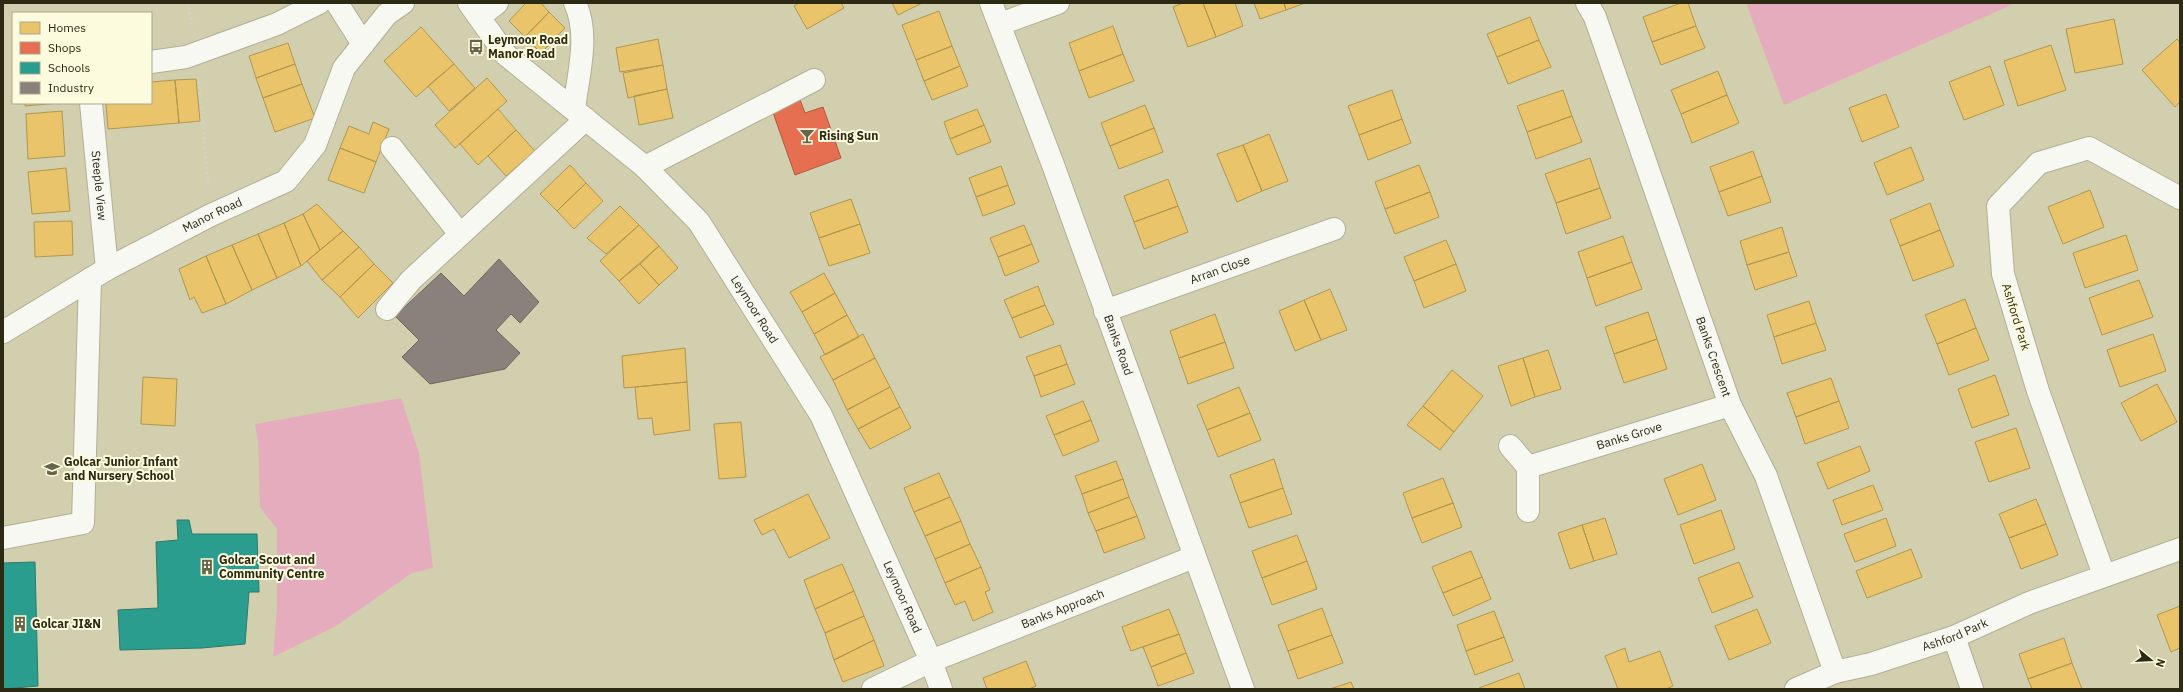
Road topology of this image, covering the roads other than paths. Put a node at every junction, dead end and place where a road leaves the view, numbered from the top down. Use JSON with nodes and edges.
{"nodes":[{"id":1,"x":319,"y":3,"type":"edge"},
{"id":2,"x":337,"y":3,"type":"edge"},
{"id":3,"x":403,"y":3,"type":"edge"},
{"id":4,"x":497,"y":3,"type":"edge"},
{"id":5,"x":575,"y":3,"type":"edge"},
{"id":6,"x":991,"y":3,"type":"edge"},
{"id":7,"x":1058,"y":3,"type":"edge"},
{"id":8,"x":1587,"y":3,"type":"edge"},
{"id":9,"x":474,"y":10,"type":"edge"},
{"id":10,"x":1000,"y":24,"type":"junction"},
{"id":11,"x":363,"y":44,"type":"junction"},
{"id":12,"x":152,"y":62,"type":"edge"},
{"id":13,"x":814,"y":80,"type":"dead end"},
{"id":14,"x":91,"y":104,"type":"edge"},
{"id":15,"x":580,"y":114,"type":"junction"},
{"id":16,"x":392,"y":148,"type":"dead end"},
{"id":17,"x":645,"y":167,"type":"junction"},
{"id":18,"x":2180,"y":198,"type":"edge"},
{"id":19,"x":1334,"y":229,"type":"dead end"},
{"id":20,"x":460,"y":234,"type":"junction"},
{"id":21,"x":99,"y":274,"type":"junction"},
{"id":22,"x":387,"y":309,"type":"dead end"},
{"id":23,"x":1105,"y":311,"type":"junction"},
{"id":24,"x":3,"y":332,"type":"edge"},
{"id":25,"x":1730,"y":405,"type":"junction"},
{"id":26,"x":1510,"y":446,"type":"dead end"},
{"id":27,"x":1528,"y":467,"type":"junction"},
{"id":28,"x":1528,"y":511,"type":"dead end"},
{"id":29,"x":3,"y":538,"type":"edge"},
{"id":30,"x":2172,"y":551,"type":"edge"},
{"id":31,"x":1194,"y":557,"type":"junction"},
{"id":32,"x":2104,"y":575,"type":"junction"},
{"id":33,"x":1954,"y":637,"type":"junction"},
{"id":34,"x":931,"y":661,"type":"junction"},
{"id":35,"x":1834,"y":672,"type":"junction"},
{"id":36,"x":873,"y":689,"type":"edge"},
{"id":37,"x":941,"y":689,"type":"edge"},
{"id":38,"x":1243,"y":689,"type":"edge"},
{"id":39,"x":1796,"y":689,"type":"edge"},
{"id":40,"x":1972,"y":689,"type":"edge"}],
"edges":[{"from":1,"to":12,"type":"street"},
{"from":2,"to":11,"type":"street"},
{"from":3,"to":11,"type":"street","name":"Manor Road"},
{"from":4,"to":9,"type":"street"},
{"from":5,"to":15,"type":"street"},
{"from":6,"to":10,"type":"street","name":"Banks Road"},
{"from":7,"to":10,"type":"street"},
{"from":8,"to":25,"type":"street","name":"Banks Crescent"},
{"from":9,"to":15,"type":"street","name":"Leymoor Road"},
{"from":10,"to":23,"type":"street","name":"Banks Road"},
{"from":11,"to":21,"type":"street","name":"Manor Road"},
{"from":13,"to":17,"type":"street"},
{"from":14,"to":21,"type":"street","name":"Steeple View"},
{"from":15,"to":17,"type":"street","name":"Leymoor Road"},
{"from":15,"to":20,"type":"street"},
{"from":16,"to":20,"type":"street"},
{"from":17,"to":34,"type":"street","name":"Leymoor Road"},
{"from":18,"to":32,"type":"street","name":"Ashford Park"},
{"from":19,"to":23,"type":"street","name":"Arran Close"},
{"from":20,"to":22,"type":"street"},
{"from":21,"to":24,"type":"street","name":"Manor Road"},
{"from":21,"to":29,"type":"street","name":"Steeple View"},
{"from":23,"to":31,"type":"street","name":"Banks Road"},
{"from":25,"to":27,"type":"street","name":"Banks Grove"},
{"from":25,"to":35,"type":"street","name":"Banks Crescent"},
{"from":26,"to":27,"type":"street"},
{"from":27,"to":28,"type":"street"},
{"from":30,"to":32,"type":"street","name":"Ashford Park"},
{"from":31,"to":34,"type":"street","name":"Banks Approach"},
{"from":31,"to":38,"type":"street","name":"Banks Road"},
{"from":32,"to":33,"type":"street","name":"Ashford Park"},
{"from":33,"to":35,"type":"street","name":"Ashford Park"},
{"from":33,"to":40,"type":"street"},
{"from":34,"to":36,"type":"street","name":"Banks Approach"},
{"from":34,"to":37,"type":"street","name":"Leymoor Road"},
{"from":35,"to":39,"type":"street"}]}
